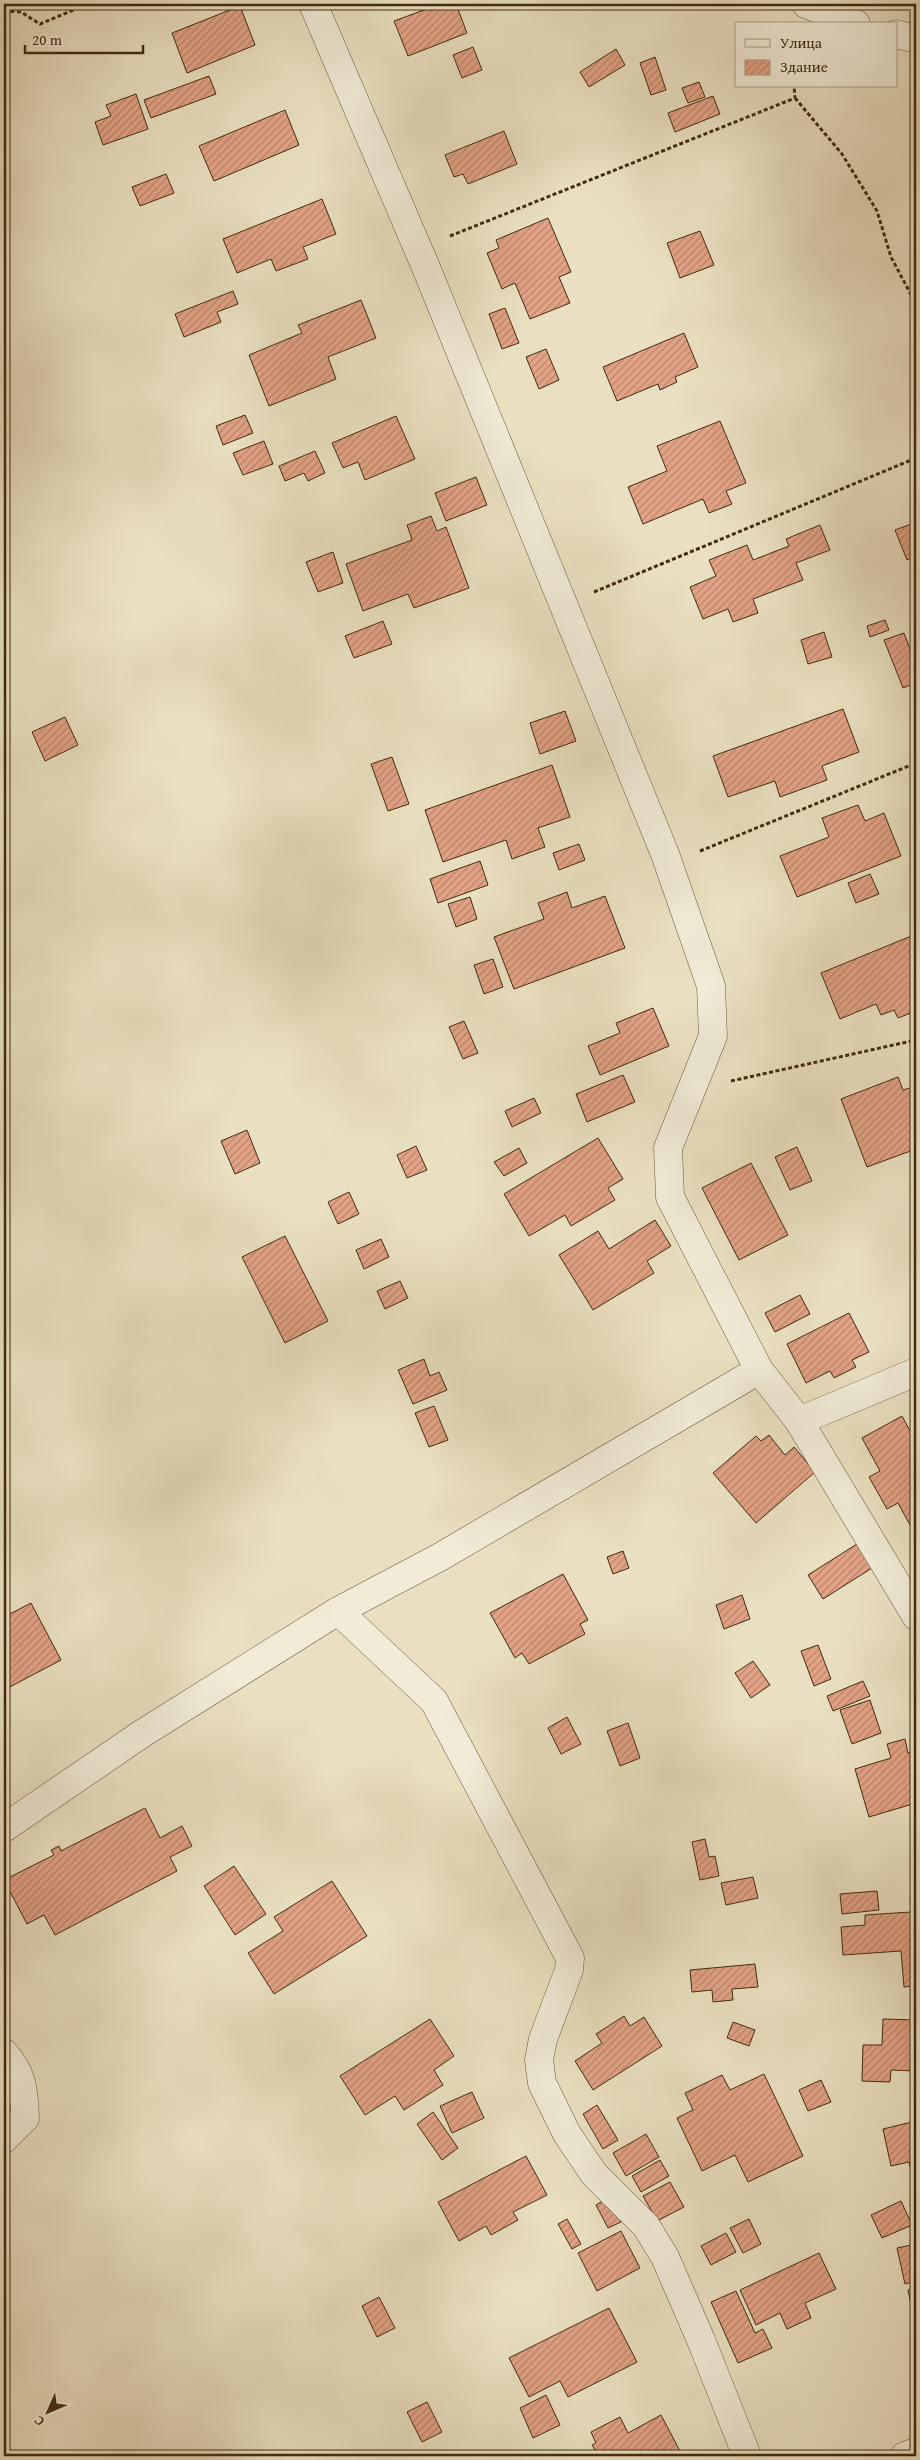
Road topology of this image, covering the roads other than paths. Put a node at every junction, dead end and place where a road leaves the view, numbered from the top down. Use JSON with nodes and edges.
{"nodes":[{"id":1,"x":312,"y":4,"type":"edge"},
{"id":2,"x":806,"y":4,"type":"edge"},
{"id":3,"x":851,"y":22,"type":"edge"},
{"id":4,"x":898,"y":34,"type":"edge"},
{"id":5,"x":916,"y":39,"type":"edge"},
{"id":6,"x":760,"y":1370,"type":"junction"},
{"id":7,"x":916,"y":1372,"type":"edge"},
{"id":8,"x":799,"y":1421,"type":"junction"},
{"id":9,"x":338,"y":1611,"type":"junction"},
{"id":10,"x":916,"y":1616,"type":"edge"},
{"id":11,"x":4,"y":1828,"type":"edge"},
{"id":12,"x":4,"y":2053,"type":"edge"},
{"id":13,"x":4,"y":2139,"type":"edge"},
{"id":14,"x":916,"y":2452,"type":"edge"},
{"id":15,"x":747,"y":2456,"type":"edge"},
{"id":16,"x":904,"y":2456,"type":"edge"}],
"edges":[{"from":1,"to":6,"type":"street"},
{"from":2,"to":3,"type":"street"},
{"from":4,"to":5,"type":"street"},
{"from":6,"to":8,"type":"street"},
{"from":6,"to":9,"type":"street"},
{"from":7,"to":8,"type":"street"},
{"from":8,"to":10,"type":"street"},
{"from":9,"to":11,"type":"street"},
{"from":9,"to":15,"type":"street"},
{"from":12,"to":13,"type":"street"},
{"from":14,"to":16,"type":"street"}]}
